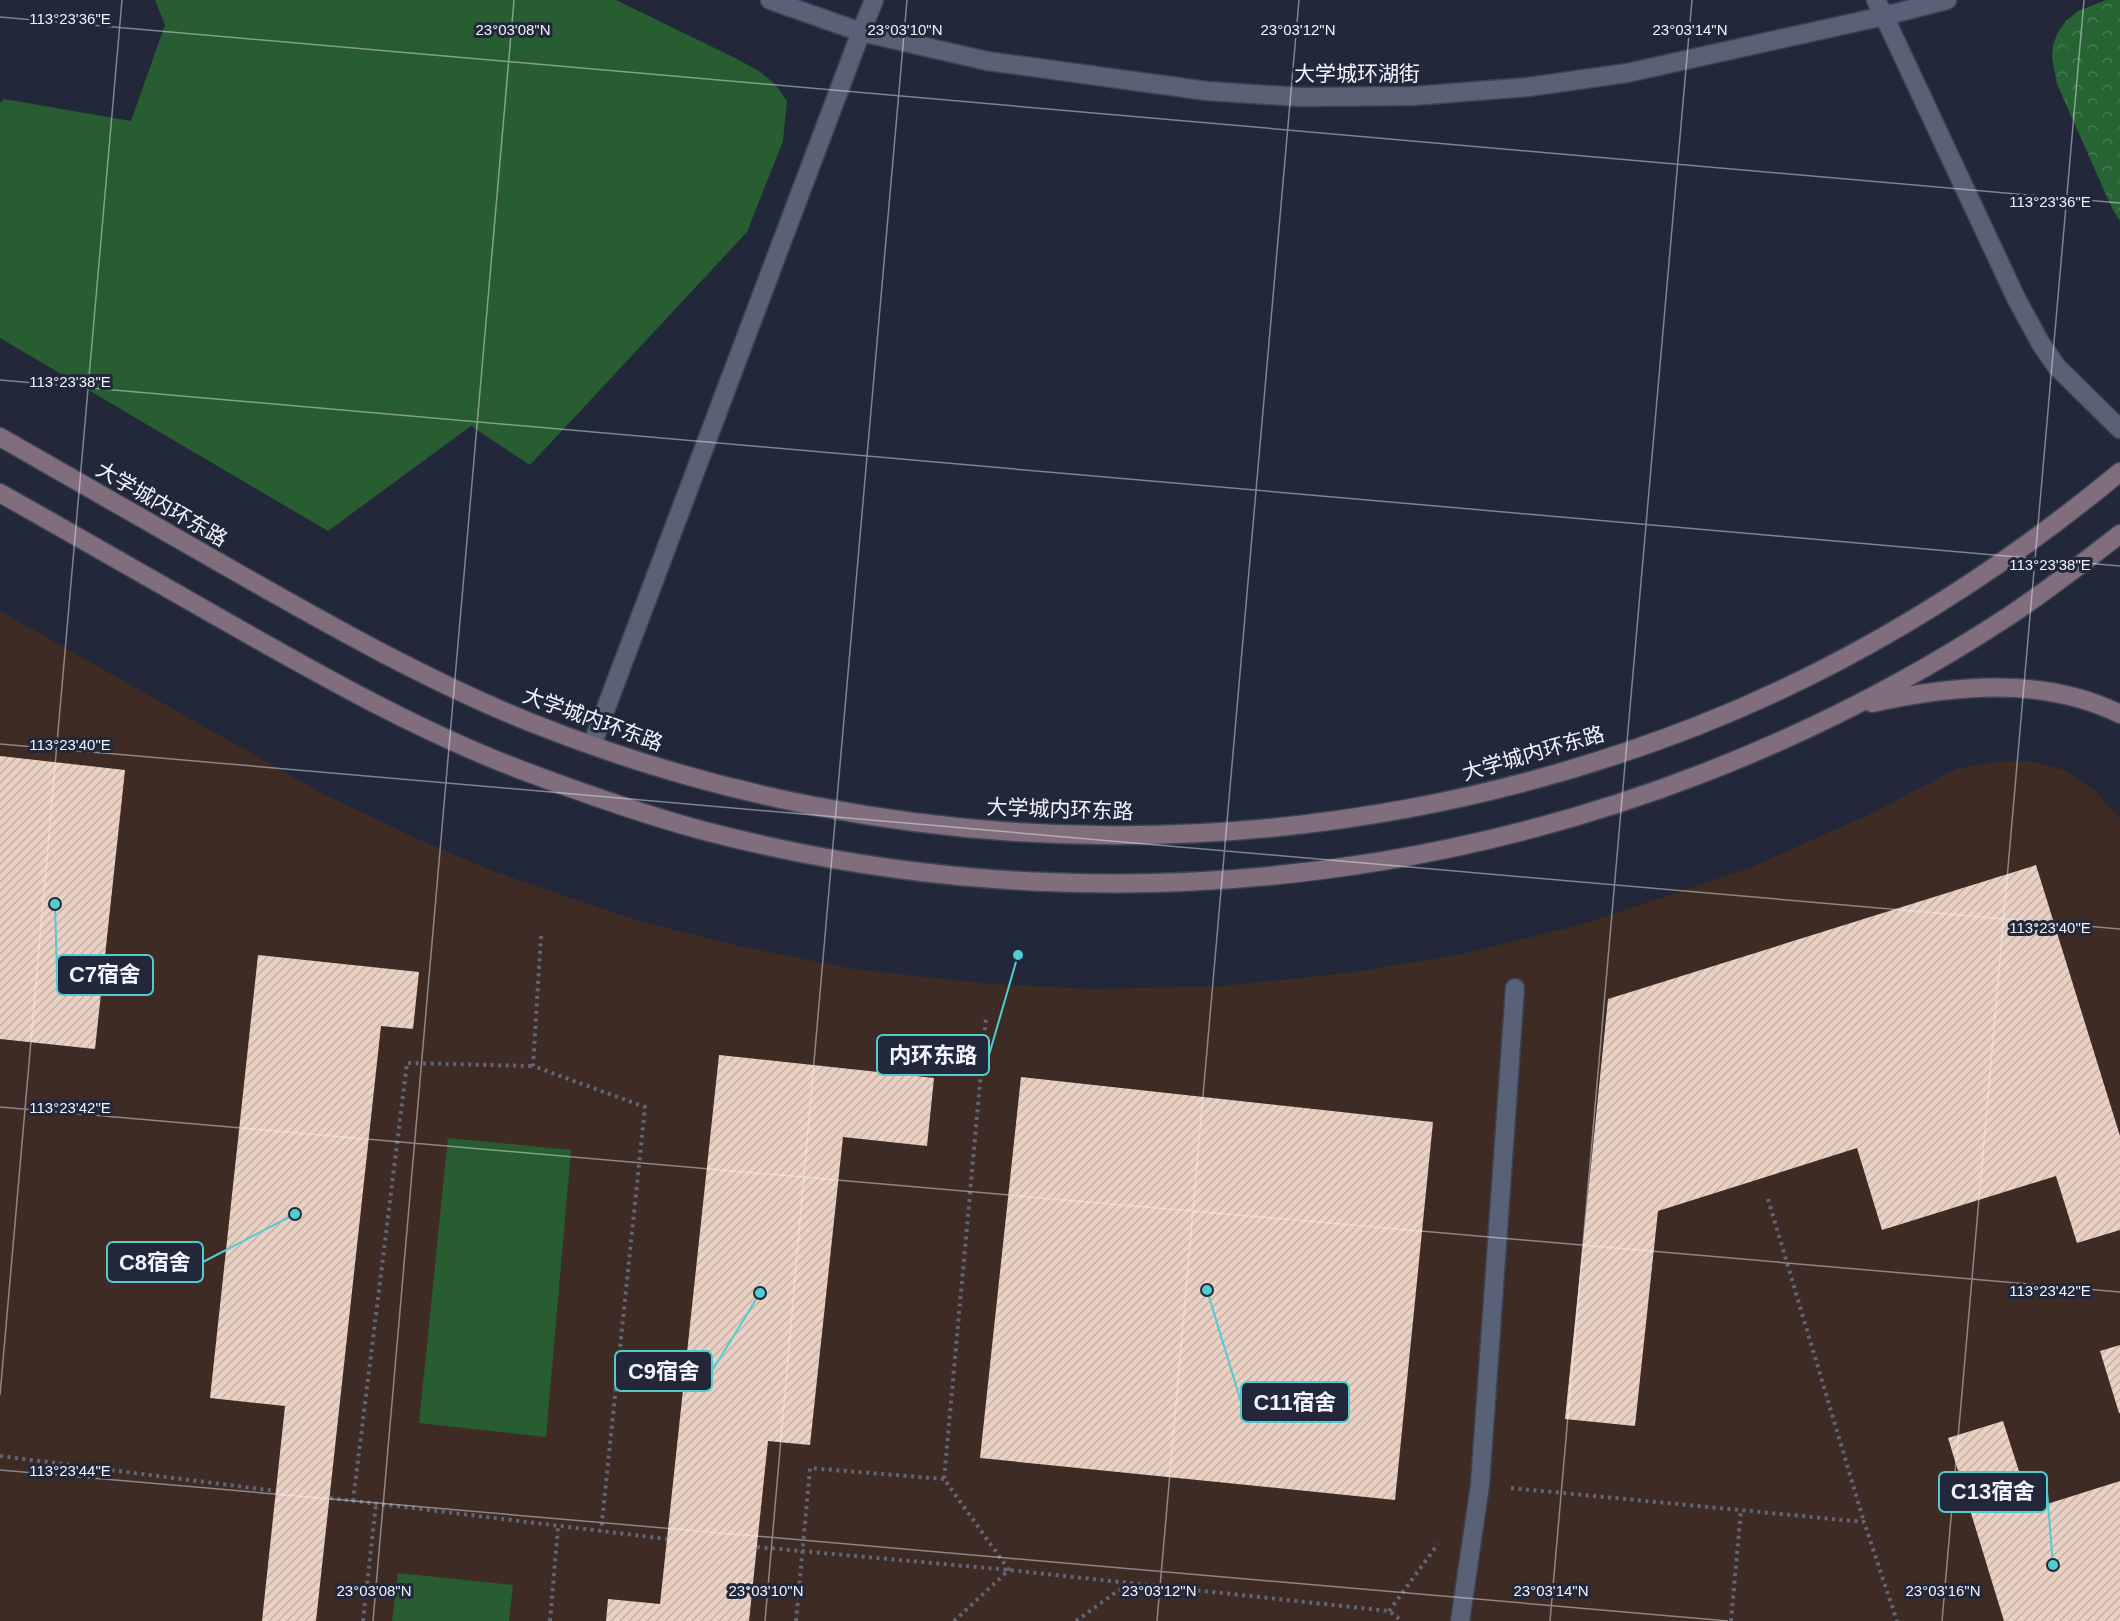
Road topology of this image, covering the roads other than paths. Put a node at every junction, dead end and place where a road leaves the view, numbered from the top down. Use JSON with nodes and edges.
{"nodes":[{"id":1,"x":770,"y":0,"type":"edge"},
{"id":2,"x":874,"y":0,"type":"edge"},
{"id":3,"x":1947,"y":0,"type":"edge"},
{"id":4,"x":1880,"y":8,"type":"edge"},
{"id":5,"x":861,"y":32,"type":"junction"},
{"id":6,"x":2120,"y":429,"type":"edge"},
{"id":7,"x":0,"y":437,"type":"edge"},
{"id":8,"x":2120,"y":472,"type":"edge"},
{"id":9,"x":0,"y":493,"type":"edge"},
{"id":10,"x":2120,"y":534,"type":"edge"},
{"id":11,"x":1849,"y":708,"type":"junction"},
{"id":12,"x":2120,"y":714,"type":"edge"},
{"id":13,"x":592,"y":745,"type":"junction"},
{"id":14,"x":1515,"y":988,"type":"dead end"},
{"id":15,"x":1460,"y":1621,"type":"edge"}],
"edges":[{"from":1,"to":5,"type":"street","name":"大学城环湖街"},
{"from":2,"to":5,"type":"street"},
{"from":3,"to":4,"type":"street","name":"大学城环湖街"},
{"from":4,"to":5,"type":"street","name":"大学城环湖街"},
{"from":4,"to":6,"type":"street"},
{"from":5,"to":13,"type":"street"},
{"from":7,"to":13,"type":"main road","name":"大学城内环东路"},
{"from":8,"to":13,"type":"main road","name":"大学城内环东路"},
{"from":9,"to":11,"type":"main road"},
{"from":10,"to":11,"type":"main road"},
{"from":11,"to":12,"type":"main road"},
{"from":14,"to":15,"type":"street"}]}
